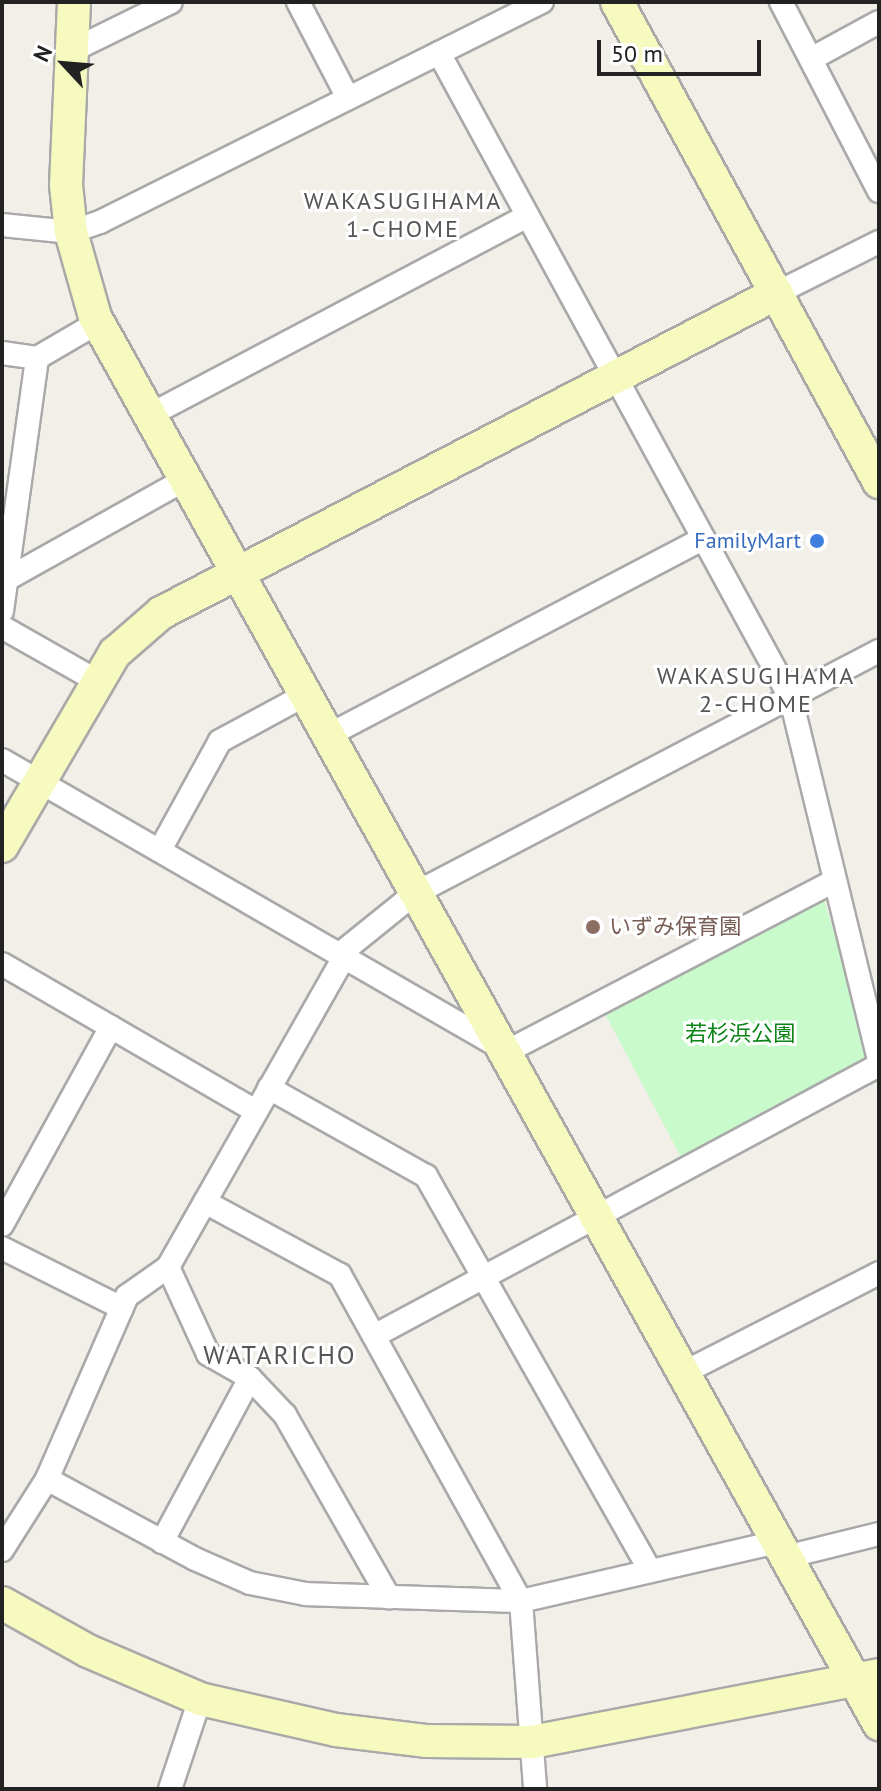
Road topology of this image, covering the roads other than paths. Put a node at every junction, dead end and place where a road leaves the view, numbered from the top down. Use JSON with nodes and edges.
{"nodes":[{"id":1,"x":74,"y":2,"type":"edge"},
{"id":2,"x":171,"y":2,"type":"edge"},
{"id":3,"x":298,"y":2,"type":"edge"},
{"id":4,"x":542,"y":2,"type":"edge"},
{"id":5,"x":617,"y":2,"type":"edge"},
{"id":6,"x":781,"y":2,"type":"edge"},
{"id":7,"x":879,"y":22,"type":"edge"},
{"id":8,"x":71,"y":51,"type":"junction"},
{"id":9,"x":439,"y":53,"type":"junction"},
{"id":10,"x":811,"y":59,"type":"junction"},
{"id":11,"x":347,"y":96,"type":"junction"},
{"id":12,"x":879,"y":191,"type":"edge"},
{"id":13,"x":527,"y":216,"type":"junction"},
{"id":14,"x":2,"y":225,"type":"edge"},
{"id":15,"x":71,"y":232,"type":"junction"},
{"id":16,"x":879,"y":242,"type":"edge"},
{"id":17,"x":777,"y":293,"type":"junction"},
{"id":18,"x":97,"y":323,"type":"junction"},
{"id":19,"x":2,"y":353,"type":"edge"},
{"id":20,"x":37,"y":358,"type":"junction"},
{"id":21,"x":614,"y":377,"type":"junction"},
{"id":22,"x":148,"y":416,"type":"junction"},
{"id":23,"x":184,"y":480,"type":"junction"},
{"id":24,"x":879,"y":482,"type":"edge"},
{"id":25,"x":703,"y":539,"type":"junction"},
{"id":26,"x":238,"y":573,"type":"junction"},
{"id":27,"x":7,"y":579,"type":"junction"},
{"id":28,"x":2,"y":611,"type":"edge"},
{"id":29,"x":2,"y":627,"type":"edge"},
{"id":30,"x":879,"y":651,"type":"edge"},
{"id":31,"x":97,"y":681,"type":"junction"},
{"id":32,"x":305,"y":695,"type":"junction"},
{"id":33,"x":791,"y":699,"type":"junction"},
{"id":34,"x":327,"y":736,"type":"junction"},
{"id":35,"x":2,"y":760,"type":"edge"},
{"id":36,"x":40,"y":782,"type":"junction"},
{"id":37,"x":2,"y":846,"type":"edge"},
{"id":38,"x":160,"y":850,"type":"junction"},
{"id":39,"x":835,"y":881,"type":"junction"},
{"id":40,"x":414,"y":894,"type":"junction"},
{"id":41,"x":343,"y":954,"type":"junction"},
{"id":42,"x":2,"y":964,"type":"edge"},
{"id":43,"x":111,"y":1027,"type":"junction"},
{"id":44,"x":500,"y":1050,"type":"junction"},
{"id":45,"x":879,"y":1062,"type":"edge"},
{"id":46,"x":269,"y":1088,"type":"junction"},
{"id":47,"x":256,"y":1111,"type":"junction"},
{"id":48,"x":205,"y":1202,"type":"junction"},
{"id":49,"x":596,"y":1213,"type":"junction"},
{"id":50,"x":2,"y":1225,"type":"edge"},
{"id":51,"x":2,"y":1248,"type":"edge"},
{"id":52,"x":168,"y":1267,"type":"junction"},
{"id":53,"x":879,"y":1273,"type":"edge"},
{"id":54,"x":484,"y":1275,"type":"junction"},
{"id":55,"x":122,"y":1308,"type":"junction"},
{"id":56,"x":374,"y":1336,"type":"junction"},
{"id":57,"x":685,"y":1372,"type":"junction"},
{"id":58,"x":250,"y":1378,"type":"junction"},
{"id":59,"x":47,"y":1479,"type":"junction"},
{"id":60,"x":879,"y":1534,"type":"edge"},
{"id":61,"x":162,"y":1542,"type":"junction"},
{"id":62,"x":785,"y":1548,"type":"junction"},
{"id":63,"x":2,"y":1550,"type":"edge"},
{"id":64,"x":650,"y":1571,"type":"junction"},
{"id":65,"x":389,"y":1597,"type":"junction"},
{"id":66,"x":521,"y":1601,"type":"junction"},
{"id":67,"x":2,"y":1603,"type":"edge"},
{"id":68,"x":870,"y":1678,"type":"edge"},
{"id":69,"x":200,"y":1699,"type":"junction"},
{"id":70,"x":879,"y":1724,"type":"edge"},
{"id":71,"x":532,"y":1742,"type":"junction"},
{"id":72,"x":170,"y":1789,"type":"edge"},
{"id":73,"x":535,"y":1789,"type":"edge"}],
"edges":[{"from":1,"to":8,"type":"street"},
{"from":2,"to":8,"type":"street"},
{"from":3,"to":11,"type":"street"},
{"from":4,"to":9,"type":"street"},
{"from":5,"to":17,"type":"street"},
{"from":6,"to":10,"type":"street"},
{"from":7,"to":10,"type":"street"},
{"from":8,"to":15,"type":"street"},
{"from":9,"to":11,"type":"street"},
{"from":9,"to":13,"type":"street"},
{"from":10,"to":12,"type":"street"},
{"from":11,"to":15,"type":"street"},
{"from":13,"to":21,"type":"street"},
{"from":13,"to":22,"type":"street"},
{"from":14,"to":15,"type":"street"},
{"from":15,"to":18,"type":"street"},
{"from":16,"to":17,"type":"street"},
{"from":17,"to":21,"type":"street"},
{"from":17,"to":24,"type":"street"},
{"from":18,"to":20,"type":"street"},
{"from":18,"to":22,"type":"street"},
{"from":19,"to":20,"type":"street"},
{"from":20,"to":27,"type":"street"},
{"from":21,"to":25,"type":"street"},
{"from":21,"to":26,"type":"street"},
{"from":22,"to":23,"type":"street"},
{"from":23,"to":26,"type":"street"},
{"from":23,"to":27,"type":"street"},
{"from":25,"to":33,"type":"street"},
{"from":25,"to":34,"type":"street"},
{"from":26,"to":31,"type":"street"},
{"from":26,"to":32,"type":"street"},
{"from":27,"to":28,"type":"street"},
{"from":29,"to":31,"type":"street"},
{"from":30,"to":33,"type":"street"},
{"from":31,"to":36,"type":"street"},
{"from":32,"to":34,"type":"street"},
{"from":32,"to":38,"type":"street"},
{"from":33,"to":39,"type":"street"},
{"from":33,"to":40,"type":"street"},
{"from":34,"to":40,"type":"street"},
{"from":35,"to":36,"type":"street"},
{"from":36,"to":37,"type":"street"},
{"from":36,"to":38,"type":"street"},
{"from":38,"to":41,"type":"street"},
{"from":39,"to":44,"type":"street"},
{"from":39,"to":45,"type":"street"},
{"from":40,"to":41,"type":"street"},
{"from":40,"to":44,"type":"street"},
{"from":41,"to":44,"type":"street"},
{"from":41,"to":46,"type":"street"},
{"from":42,"to":43,"type":"street"},
{"from":43,"to":47,"type":"street"},
{"from":43,"to":50,"type":"street"},
{"from":44,"to":49,"type":"street"},
{"from":45,"to":49,"type":"street"},
{"from":46,"to":47,"type":"street"},
{"from":46,"to":54,"type":"street"},
{"from":47,"to":48,"type":"street"},
{"from":48,"to":52,"type":"street"},
{"from":48,"to":56,"type":"street"},
{"from":49,"to":54,"type":"street"},
{"from":49,"to":57,"type":"street"},
{"from":51,"to":55,"type":"street"},
{"from":52,"to":55,"type":"street"},
{"from":52,"to":58,"type":"street"},
{"from":53,"to":57,"type":"street"},
{"from":54,"to":56,"type":"street"},
{"from":54,"to":64,"type":"street"},
{"from":55,"to":59,"type":"street"},
{"from":56,"to":66,"type":"street"},
{"from":57,"to":62,"type":"street"},
{"from":58,"to":61,"type":"street"},
{"from":58,"to":65,"type":"street"},
{"from":59,"to":61,"type":"street"},
{"from":59,"to":63,"type":"street"},
{"from":60,"to":62,"type":"street"},
{"from":61,"to":65,"type":"street"},
{"from":62,"to":64,"type":"street"},
{"from":62,"to":68,"type":"street"},
{"from":64,"to":66,"type":"street"},
{"from":65,"to":66,"type":"street"},
{"from":66,"to":71,"type":"street"},
{"from":67,"to":69,"type":"street"},
{"from":68,"to":70,"type":"street"},
{"from":68,"to":71,"type":"street"},
{"from":69,"to":71,"type":"street"},
{"from":69,"to":72,"type":"street"},
{"from":71,"to":73,"type":"street"}]}
